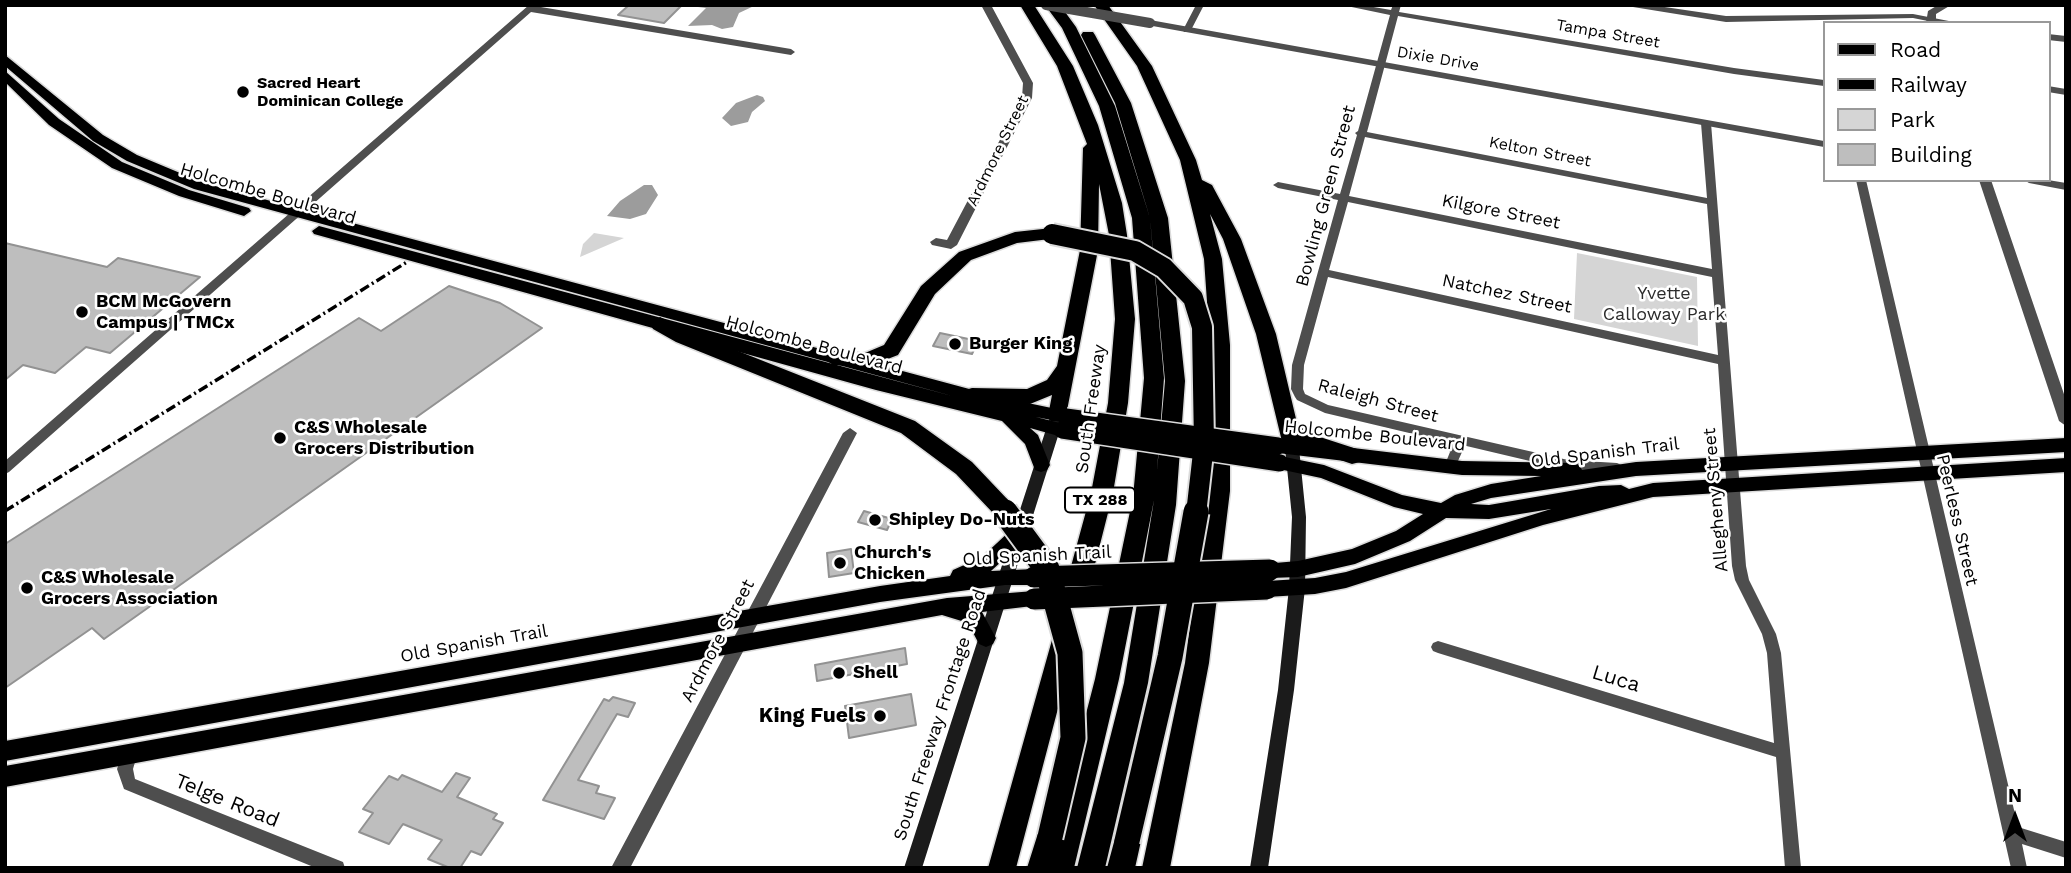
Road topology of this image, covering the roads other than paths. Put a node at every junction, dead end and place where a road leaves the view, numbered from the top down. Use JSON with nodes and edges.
{"nodes":[{"id":1,"x":986,"y":5,"type":"edge"},
{"id":2,"x":1027,"y":5,"type":"edge"},
{"id":3,"x":1046,"y":5,"type":"edge"},
{"id":4,"x":1052,"y":5,"type":"edge"},
{"id":5,"x":1067,"y":5,"type":"edge"},
{"id":6,"x":1101,"y":5,"type":"edge"},
{"id":7,"x":1200,"y":5,"type":"edge"},
{"id":8,"x":1346,"y":5,"type":"edge"},
{"id":9,"x":1633,"y":5,"type":"edge"},
{"id":10,"x":1946,"y":5,"type":"edge"},
{"id":11,"x":531,"y":7,"type":"edge"},
{"id":12,"x":1395,"y":9,"type":"edge"},
{"id":13,"x":1930,"y":21,"type":"edge"},
{"id":14,"x":1186,"y":30,"type":"junction"},
{"id":15,"x":792,"y":52,"type":"dead end"},
{"id":16,"x":5,"y":59,"type":"edge"},
{"id":17,"x":1381,"y":64,"type":"junction"},
{"id":18,"x":5,"y":75,"type":"edge"},
{"id":19,"x":1822,"y":83,"type":"edge"},
{"id":20,"x":1706,"y":123,"type":"junction"},
{"id":21,"x":1090,"y":125,"type":"junction"},
{"id":22,"x":1360,"y":133,"type":"junction"},
{"id":23,"x":1180,"y":139,"type":"junction"},
{"id":24,"x":1822,"y":144,"type":"edge"},
{"id":25,"x":1861,"y":182,"type":"edge"},
{"id":26,"x":1985,"y":182,"type":"edge"},
{"id":27,"x":2040,"y":182,"type":"edge"},
{"id":28,"x":1278,"y":185,"type":"dead end"},
{"id":29,"x":2066,"y":187,"type":"edge"},
{"id":30,"x":1343,"y":198,"type":"junction"},
{"id":31,"x":1713,"y":202,"type":"junction"},
{"id":32,"x":291,"y":217,"type":"junction"},
{"id":33,"x":936,"y":242,"type":"dead end"},
{"id":34,"x":1323,"y":272,"type":"junction"},
{"id":35,"x":1717,"y":274,"type":"junction"},
{"id":36,"x":660,"y":324,"type":"junction"},
{"id":37,"x":833,"y":358,"type":"junction"},
{"id":38,"x":1724,"y":361,"type":"junction"},
{"id":39,"x":1069,"y":364,"type":"junction"},
{"id":40,"x":972,"y":396,"type":"junction"},
{"id":41,"x":1301,"y":397,"type":"joint"},
{"id":42,"x":991,"y":413,"type":"junction"},
{"id":43,"x":2066,"y":421,"type":"edge"},
{"id":44,"x":1059,"y":423,"type":"junction"},
{"id":45,"x":850,"y":433,"type":"dead end"},
{"id":46,"x":1448,"y":438,"type":"junction"},
{"id":47,"x":2066,"y":445,"type":"edge"},
{"id":48,"x":1286,"y":450,"type":"junction"},
{"id":49,"x":1924,"y":452,"type":"junction"},
{"id":50,"x":1352,"y":456,"type":"joint"},
{"id":51,"x":1041,"y":464,"type":"junction"},
{"id":52,"x":1732,"y":464,"type":"junction"},
{"id":53,"x":2066,"y":466,"type":"edge"},
{"id":54,"x":1450,"y":467,"type":"junction"},
{"id":55,"x":5,"y":469,"type":"edge"},
{"id":56,"x":1636,"y":470,"type":"junction"},
{"id":57,"x":1928,"y":473,"type":"junction"},
{"id":58,"x":1733,"y":483,"type":"junction"},
{"id":59,"x":1653,"y":490,"type":"junction"},
{"id":60,"x":1443,"y":511,"type":"junction"},
{"id":61,"x":1019,"y":534,"type":"junction"},
{"id":62,"x":1005,"y":578,"type":"junction"},
{"id":63,"x":1297,"y":578,"type":"junction"},
{"id":64,"x":1268,"y":580,"type":"junction"},
{"id":65,"x":926,"y":587,"type":"junction"},
{"id":66,"x":998,"y":600,"type":"junction"},
{"id":67,"x":929,"y":610,"type":"junction"},
{"id":68,"x":753,"y":617,"type":"junction"},
{"id":69,"x":986,"y":638,"type":"junction"},
{"id":70,"x":738,"y":644,"type":"junction"},
{"id":71,"x":1438,"y":647,"type":"dead end"},
{"id":72,"x":524,"y":658,"type":"junction"},
{"id":73,"x":522,"y":683,"type":"junction"},
{"id":74,"x":282,"y":701,"type":"junction"},
{"id":75,"x":276,"y":728,"type":"junction"},
{"id":76,"x":100,"y":734,"type":"junction"},
{"id":77,"x":5,"y":751,"type":"edge"},
{"id":78,"x":1781,"y":752,"type":"junction"},
{"id":79,"x":129,"y":755,"type":"junction"},
{"id":80,"x":91,"y":762,"type":"junction"},
{"id":81,"x":5,"y":777,"type":"edge"},
{"id":82,"x":2011,"y":834,"type":"junction"},
{"id":83,"x":2066,"y":850,"type":"edge"},
{"id":84,"x":337,"y":868,"type":"edge"},
{"id":85,"x":620,"y":868,"type":"edge"},
{"id":86,"x":913,"y":868,"type":"edge"},
{"id":87,"x":1002,"y":868,"type":"edge"},
{"id":88,"x":1041,"y":868,"type":"edge"},
{"id":89,"x":1059,"y":868,"type":"edge"},
{"id":90,"x":1091,"y":868,"type":"edge"},
{"id":91,"x":1121,"y":868,"type":"edge"},
{"id":92,"x":1156,"y":868,"type":"edge"},
{"id":93,"x":1259,"y":868,"type":"edge"},
{"id":94,"x":1793,"y":868,"type":"edge"},
{"id":95,"x":2019,"y":868,"type":"edge"}],
"edges":[{"from":1,"to":33,"type":"street","name":"Ardmore Street"},
{"from":2,"to":21,"type":"highway","name":"South Freeway","number":"TX 288"},
{"from":3,"to":14,"type":"street","name":"Dixie Drive","bridge":true},
{"from":4,"to":89,"type":"highway"},
{"from":5,"to":90,"type":"highway"},
{"from":6,"to":23,"type":"highway"},
{"from":7,"to":14,"type":"street"},
{"from":8,"to":12,"type":"street","name":"Tampa Street"},
{"from":9,"to":13,"type":"street"},
{"from":10,"to":13,"type":"street"},
{"from":11,"to":15,"type":"street"},
{"from":11,"to":32,"type":"street"},
{"from":12,"to":17,"type":"street","name":"Bowling Green Street"},
{"from":12,"to":19,"type":"street","name":"Tampa Street"},
{"from":14,"to":17,"type":"street","name":"Dixie Drive"},
{"from":16,"to":32,"type":"main road","name":"Holcombe Boulevard"},
{"from":17,"to":20,"type":"street","name":"Dixie Drive"},
{"from":17,"to":22,"type":"street","name":"Bowling Green Street"},
{"from":18,"to":32,"type":"main road","name":"Holcombe Boulevard"},
{"from":20,"to":24,"type":"street","name":"Dixie Drive"},
{"from":20,"to":31,"type":"street","name":"Allegheny Street"},
{"from":21,"to":39,"type":"highway"},
{"from":21,"to":87,"type":"highway","name":"South Freeway","number":"TX 288"},
{"from":22,"to":30,"type":"street","name":"Bowling Green Street"},
{"from":22,"to":31,"type":"street","name":"Kelton Street"},
{"from":23,"to":48,"type":"highway"},
{"from":23,"to":92,"type":"highway"},
{"from":25,"to":49,"type":"street","name":"Peerless Street"},
{"from":26,"to":43,"type":"street"},
{"from":27,"to":29,"type":"street"},
{"from":28,"to":30,"type":"street","name":"Kilgore Street"},
{"from":30,"to":34,"type":"street","name":"Bowling Green Street"},
{"from":30,"to":35,"type":"street","name":"Kilgore Street"},
{"from":31,"to":35,"type":"street","name":"Allegheny Street"},
{"from":32,"to":36,"type":"main road","name":"Holcombe Boulevard"},
{"from":32,"to":37,"type":"main road","name":"Holcombe Boulevard"},
{"from":32,"to":55,"type":"street"},
{"from":34,"to":38,"type":"street","name":"Natchez Street"},
{"from":34,"to":41,"type":"street","name":"Bowling Green Street"},
{"from":35,"to":38,"type":"street","name":"Allegheny Street"},
{"from":36,"to":42,"type":"main road","name":"Holcombe Boulevard"},
{"from":36,"to":88,"type":"highway","bridge":true},
{"from":37,"to":40,"type":"main road","name":"Holcombe Boulevard"},
{"from":37,"to":91,"type":"highway","bridge":true},
{"from":38,"to":52,"type":"street","name":"Allegheny Street"},
{"from":39,"to":40,"type":"highway"},
{"from":39,"to":44,"type":"highway"},
{"from":40,"to":44,"type":"main road","name":"Holcombe Boulevard"},
{"from":41,"to":46,"type":"street","name":"Raleigh Street"},
{"from":42,"to":44,"type":"main road","name":"Holcombe Boulevard"},
{"from":42,"to":51,"type":"main road"},
{"from":44,"to":48,"type":"main road","name":"Holcombe Boulevard","bridge":true},
{"from":44,"to":51,"type":"main road","name":"South Freeway Frontage Road"},
{"from":45,"to":68,"type":"street","name":"Ardmore Street"},
{"from":46,"to":54,"type":"street","name":"Raleigh Street"},
{"from":46,"to":56,"type":"street","name":"Raleigh Street"},
{"from":47,"to":49,"type":"main road","name":"Old Spanish Trail"},
{"from":48,"to":50,"type":"highway"},
{"from":48,"to":60,"type":"main road","name":"Holcombe Boulevard"},
{"from":48,"to":63,"type":"main road"},
{"from":49,"to":52,"type":"main road","name":"Old Spanish Trail"},
{"from":49,"to":57,"type":"street","name":"Peerless Street"},
{"from":50,"to":54,"type":"main road","name":"Holcombe Boulevard"},
{"from":51,"to":61,"type":"main road","name":"South Freeway Frontage Road"},
{"from":52,"to":56,"type":"main road","name":"Old Spanish Trail"},
{"from":52,"to":58,"type":"street","name":"Allegheny Street"},
{"from":53,"to":57,"type":"main road","name":"Old Spanish Trail"},
{"from":54,"to":56,"type":"main road","name":"Holcombe Boulevard"},
{"from":56,"to":60,"type":"main road","name":"Old Spanish Trail"},
{"from":57,"to":58,"type":"main road","name":"Old Spanish Trail"},
{"from":57,"to":82,"type":"street","name":"Peerless Street"},
{"from":58,"to":59,"type":"main road","name":"Old Spanish Trail"},
{"from":58,"to":78,"type":"street","name":"Allegheny Street"},
{"from":59,"to":60,"type":"main road","name":"Holcombe Boulevard"},
{"from":59,"to":63,"type":"main road","name":"Old Spanish Trail"},
{"from":60,"to":63,"type":"main road","name":"Old Spanish Trail"},
{"from":61,"to":62,"type":"main road","name":"South Freeway Frontage Road"},
{"from":61,"to":65,"type":"main road"},
{"from":62,"to":64,"type":"main road","name":"Old Spanish Trail","bridge":true},
{"from":62,"to":65,"type":"main road","name":"Old Spanish Trail"},
{"from":62,"to":66,"type":"main road","name":"South Freeway Frontage Road"},
{"from":63,"to":64,"type":"main road","name":"Old Spanish Trail"},
{"from":63,"to":93,"type":"main road"},
{"from":64,"to":66,"type":"main road","name":"Old Spanish Trail","bridge":true},
{"from":65,"to":68,"type":"main road","name":"Old Spanish Trail"},
{"from":66,"to":67,"type":"main road","name":"Old Spanish Trail"},
{"from":66,"to":69,"type":"main road","name":"South Freeway Frontage Road"},
{"from":67,"to":69,"type":"main road"},
{"from":67,"to":70,"type":"main road","name":"Old Spanish Trail"},
{"from":68,"to":70,"type":"street","name":"Ardmore Street"},
{"from":68,"to":72,"type":"main road","name":"Old Spanish Trail"},
{"from":69,"to":86,"type":"main road","name":"South Freeway Frontage Road"},
{"from":70,"to":73,"type":"main road","name":"Old Spanish Trail"},
{"from":70,"to":85,"type":"street","name":"Ardmore Street"},
{"from":71,"to":78,"type":"street","name":"Luca"},
{"from":72,"to":73,"type":"main road"},
{"from":72,"to":74,"type":"main road","name":"Old Spanish Trail"},
{"from":73,"to":75,"type":"main road","name":"Old Spanish Trail"},
{"from":74,"to":75,"type":"main road"},
{"from":74,"to":76,"type":"main road","name":"Old Spanish Trail"},
{"from":75,"to":79,"type":"main road","name":"Old Spanish Trail"},
{"from":76,"to":77,"type":"main road","name":"Old Spanish Trail"},
{"from":76,"to":80,"type":"main road"},
{"from":78,"to":94,"type":"street","name":"Allegheny Street"},
{"from":79,"to":80,"type":"main road","name":"Old Spanish Trail"},
{"from":79,"to":84,"type":"street","name":"Telge Road"},
{"from":80,"to":81,"type":"main road","name":"Old Spanish Trail"},
{"from":82,"to":83,"type":"street"},
{"from":82,"to":95,"type":"street","name":"Peerless Street"}]}
